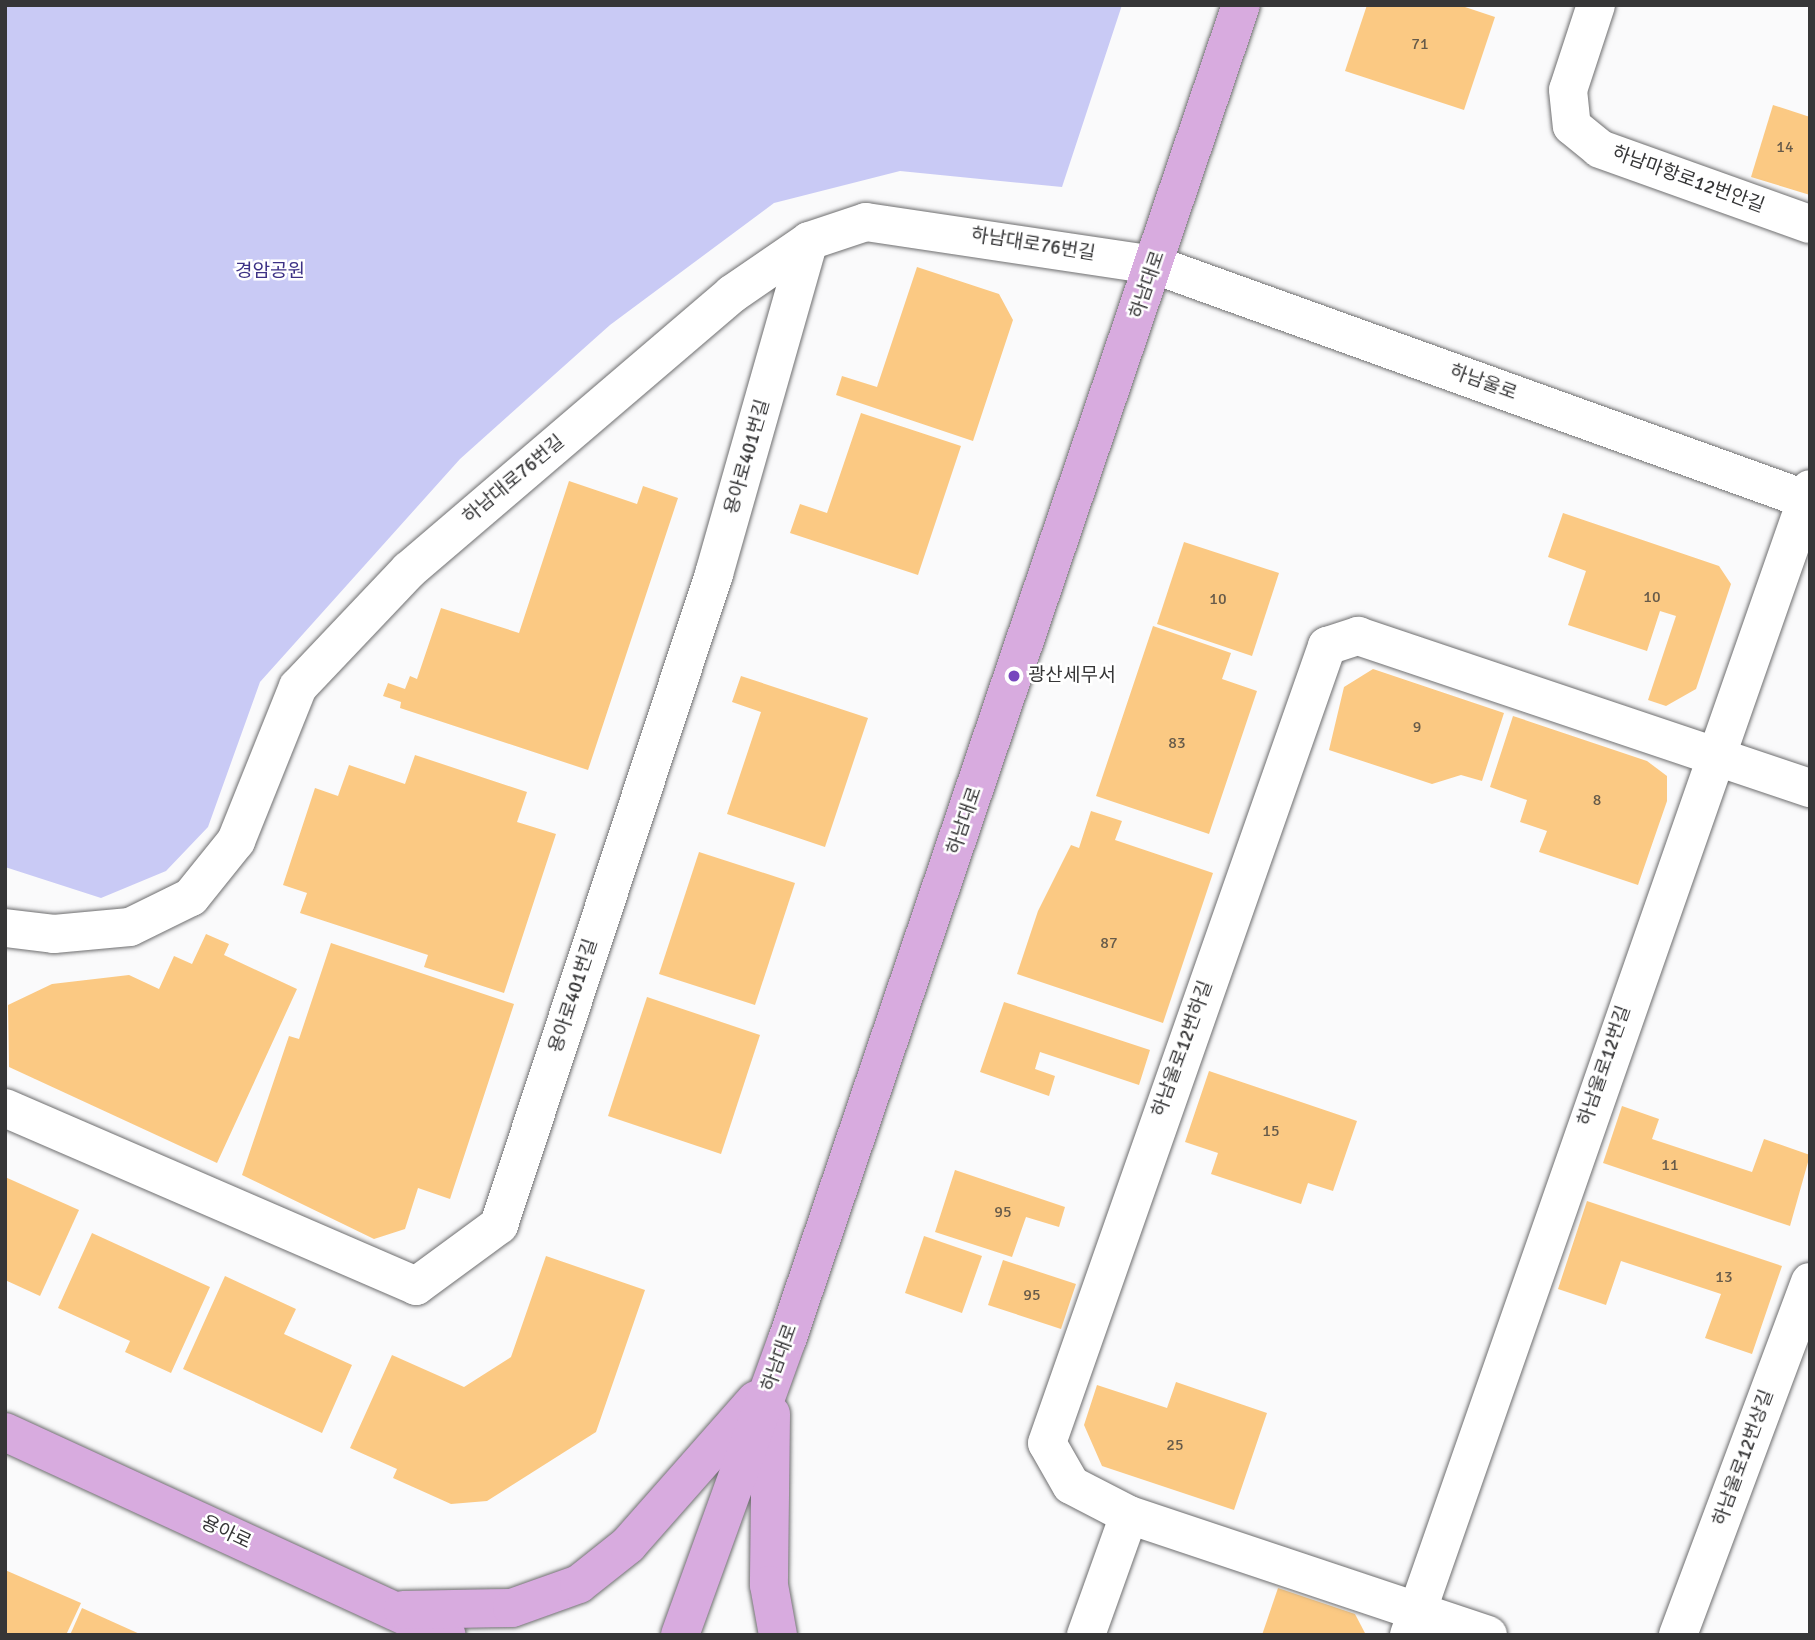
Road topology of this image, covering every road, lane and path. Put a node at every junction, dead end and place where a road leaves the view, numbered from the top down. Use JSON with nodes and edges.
{"nodes":[{"id":1,"x":1241,"y":5,"type":"edge"},
{"id":2,"x":1596,"y":5,"type":"edge"},
{"id":3,"x":1810,"y":224,"type":"edge"},
{"id":4,"x":809,"y":241,"type":"junction"},
{"id":5,"x":1155,"y":265,"type":"junction"},
{"id":6,"x":1809,"y":496,"type":"edge"},
{"id":7,"x":1714,"y":751,"type":"junction"},
{"id":8,"x":1810,"y":788,"type":"edge"},
{"id":9,"x":6,"y":930,"type":"edge"},
{"id":10,"x":5,"y":1108,"type":"edge"},
{"id":11,"x":1810,"y":1282,"type":"edge"},
{"id":12,"x":772,"y":1383,"type":"junction"},
{"id":13,"x":5,"y":1432,"type":"edge"},
{"id":14,"x":1129,"y":1515,"type":"junction"},
{"id":15,"x":402,"y":1622,"type":"edge"},
{"id":16,"x":1413,"y":1624,"type":"edge"},
{"id":17,"x":447,"y":1635,"type":"edge"},
{"id":18,"x":680,"y":1635,"type":"edge"},
{"id":19,"x":778,"y":1635,"type":"edge"},
{"id":20,"x":1086,"y":1635,"type":"edge"},
{"id":21,"x":1488,"y":1635,"type":"edge"},
{"id":22,"x":1678,"y":1635,"type":"edge"}],
"edges":[{"from":1,"to":5,"type":"main road","name":"하남대로"},
{"from":2,"to":3,"type":"street","name":"하남마항로12번안길"},
{"from":4,"to":5,"type":"street","name":"하남대로76번길"},
{"from":4,"to":9,"type":"street","name":"하남대로76번길"},
{"from":4,"to":10,"type":"street","name":"용아로401번길"},
{"from":5,"to":6,"type":"street","name":"하남울로"},
{"from":5,"to":12,"type":"main road","name":"하남대로"},
{"from":6,"to":7,"type":"street","name":"하남울로12번길"},
{"from":7,"to":8,"type":"street"},
{"from":7,"to":14,"type":"street","name":"하남울로12번하길"},
{"from":7,"to":16,"type":"street","name":"하남울로12번길"},
{"from":11,"to":22,"type":"street","name":"하남울로12번상길"},
{"from":12,"to":15,"type":"main road"},
{"from":12,"to":18,"type":"main road","name":"하남대로"},
{"from":12,"to":19,"type":"main road"},
{"from":13,"to":15,"type":"main road","name":"용아로"},
{"from":14,"to":16,"type":"street","name":"하남울로12번하길"},
{"from":14,"to":20,"type":"street"},
{"from":15,"to":17,"type":"main road","name":"용아로"},
{"from":16,"to":21,"type":"street"}]}
